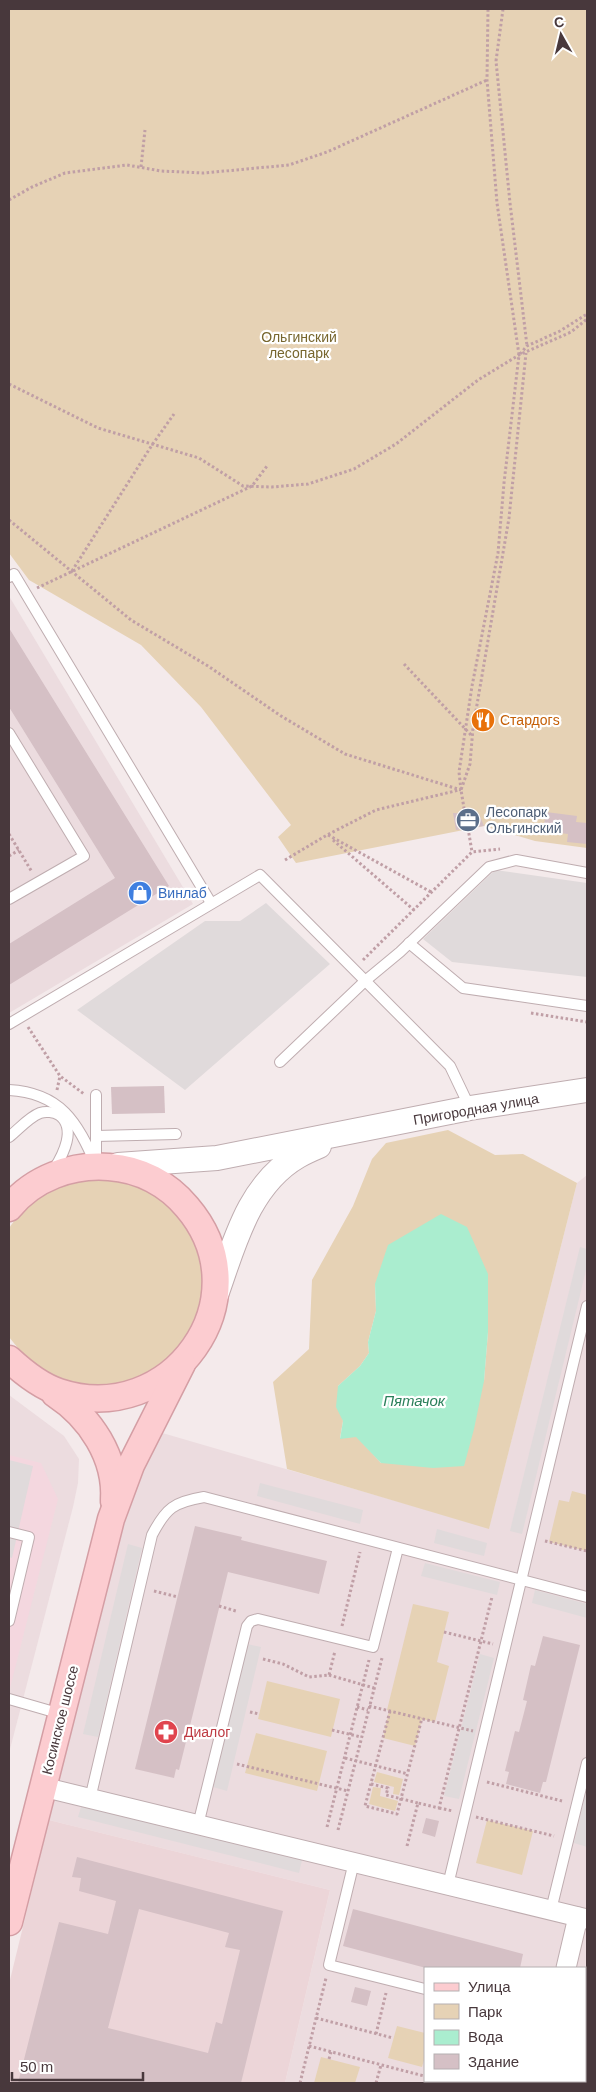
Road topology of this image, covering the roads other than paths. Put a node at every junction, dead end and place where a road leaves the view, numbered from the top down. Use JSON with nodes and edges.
{"nodes":[{"id":1,"x":10,"y":572,"type":"edge"},
{"id":2,"x":9,"y":733,"type":"edge"},
{"id":3,"x":587,"y":873,"type":"edge"},
{"id":4,"x":9,"y":899,"type":"edge"},
{"id":5,"x":211,"y":903,"type":"junction"},
{"id":6,"x":409,"y":944,"type":"junction"},
{"id":7,"x":366,"y":981,"type":"junction"},
{"id":8,"x":587,"y":1006,"type":"edge"},
{"id":9,"x":9,"y":1024,"type":"edge"},
{"id":10,"x":280,"y":1062,"type":"dead end"},
{"id":11,"x":9,"y":1090,"type":"edge"},
{"id":12,"x":587,"y":1090,"type":"edge"},
{"id":13,"x":96,"y":1099,"type":"road end"},
{"id":14,"x":470,"y":1108,"type":"junction"},
{"id":15,"x":366,"y":1130,"type":"junction"},
{"id":16,"x":176,"y":1134,"type":"dead end"},
{"id":17,"x":96,"y":1136,"type":"junction"},
{"id":18,"x":9,"y":1137,"type":"edge"},
{"id":19,"x":96,"y":1166,"type":"junction"},
{"id":20,"x":50,"y":1176,"type":"junction"},
{"id":21,"x":9,"y":1208,"type":"edge"},
{"id":22,"x":214,"y":1302,"type":"junction"},
{"id":23,"x":587,"y":1306,"type":"edge"},
{"id":24,"x":182,"y":1364,"type":"junction"},
{"id":25,"x":18,"y":1366,"type":"edge"},
{"id":26,"x":112,"y":1519,"type":"junction"},
{"id":27,"x":9,"y":1532,"type":"edge"},
{"id":28,"x":398,"y":1548,"type":"junction"},
{"id":29,"x":522,"y":1580,"type":"junction"},
{"id":30,"x":587,"y":1597,"type":"edge"},
{"id":31,"x":9,"y":1621,"type":"edge"},
{"id":32,"x":9,"y":1699,"type":"edge"},
{"id":33,"x":62,"y":1714,"type":"junction"},
{"id":34,"x":587,"y":1763,"type":"edge"},
{"id":35,"x":43,"y":1787,"type":"junction"},
{"id":36,"x":90,"y":1799,"type":"junction"},
{"id":37,"x":198,"y":1825,"type":"junction"},
{"id":38,"x":354,"y":1862,"type":"junction"},
{"id":39,"x":448,"y":1885,"type":"junction"},
{"id":40,"x":551,"y":1910,"type":"junction"},
{"id":41,"x":583,"y":1918,"type":"edge"},
{"id":42,"x":9,"y":1922,"type":"edge"},
{"id":43,"x":566,"y":1967,"type":"edge"},
{"id":44,"x":424,"y":1989,"type":"edge"}],
"edges":[{"from":1,"to":5,"type":"lane"},
{"from":2,"to":4,"type":"lane"},
{"from":3,"to":6,"type":"lane"},
{"from":5,"to":7,"type":"lane"},
{"from":5,"to":9,"type":"lane"},
{"from":6,"to":7,"type":"lane"},
{"from":6,"to":8,"type":"lane"},
{"from":7,"to":10,"type":"lane"},
{"from":7,"to":14,"type":"lane"},
{"from":11,"to":19,"type":"lane"},
{"from":12,"to":14,"type":"street","name":"Пригородная улица"},
{"from":13,"to":17,"type":"lane"},
{"from":14,"to":15,"type":"street","name":"Пригородная улица"},
{"from":15,"to":19,"type":"street"},
{"from":15,"to":22,"type":"street"},
{"from":16,"to":17,"type":"lane"},
{"from":17,"to":19,"type":"lane"},
{"from":18,"to":20,"type":"lane"},
{"from":19,"to":20,"type":"main road"},
{"from":19,"to":22,"type":"main road"},
{"from":20,"to":21,"type":"main road"},
{"from":22,"to":24,"type":"main road"},
{"from":23,"to":29,"type":"lane"},
{"from":24,"to":25,"type":"main road"},
{"from":24,"to":26,"type":"main road","name":"Косинское шоссе"},
{"from":25,"to":26,"type":"main road","name":"Косинское шоссе"},
{"from":26,"to":33,"type":"main road","name":"Косинское шоссе"},
{"from":27,"to":31,"type":"lane"},
{"from":28,"to":29,"type":"lane"},
{"from":28,"to":36,"type":"lane"},
{"from":28,"to":37,"type":"lane"},
{"from":29,"to":30,"type":"lane"},
{"from":29,"to":39,"type":"lane"},
{"from":32,"to":33,"type":"lane"},
{"from":33,"to":35,"type":"main road","name":"Косинское шоссе"},
{"from":34,"to":40,"type":"lane"},
{"from":35,"to":36,"type":"street"},
{"from":35,"to":42,"type":"main road","name":"Косинское шоссе"},
{"from":36,"to":37,"type":"street"},
{"from":37,"to":38,"type":"street"},
{"from":38,"to":39,"type":"street"},
{"from":38,"to":44,"type":"lane"},
{"from":39,"to":40,"type":"street"},
{"from":40,"to":41,"type":"street"},
{"from":41,"to":43,"type":"street"}]}
